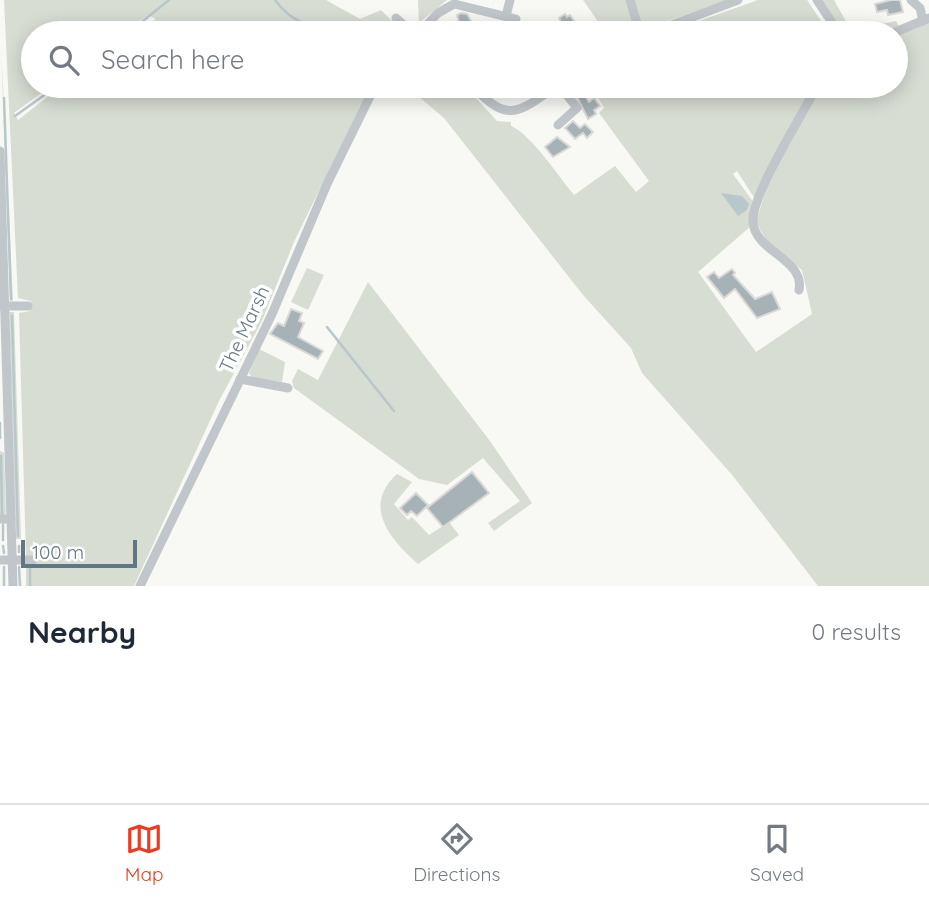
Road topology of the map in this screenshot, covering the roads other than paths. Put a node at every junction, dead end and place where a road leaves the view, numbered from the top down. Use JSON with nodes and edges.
{"nodes":[{"id":1,"x":510,"y":0,"type":"edge"},
{"id":2,"x":629,"y":0,"type":"edge"},
{"id":3,"x":738,"y":0,"type":"edge"},
{"id":4,"x":817,"y":0,"type":"edge"},
{"id":5,"x":911,"y":0,"type":"edge"},
{"id":6,"x":396,"y":18,"type":"dead end"},
{"id":7,"x":926,"y":20,"type":"edge"},
{"id":8,"x":399,"y":21,"type":"edge"},
{"id":9,"x":430,"y":21,"type":"edge"},
{"id":10,"x":636,"y":21,"type":"edge"},
{"id":11,"x":681,"y":21,"type":"edge"},
{"id":12,"x":831,"y":21,"type":"edge"},
{"id":13,"x":908,"y":27,"type":"edge"},
{"id":14,"x":369,"y":98,"type":"edge"},
{"id":15,"x":485,"y":98,"type":"edge"},
{"id":16,"x":539,"y":98,"type":"edge"},
{"id":17,"x":568,"y":98,"type":"edge"},
{"id":18,"x":811,"y":98,"type":"edge"},
{"id":19,"x":558,"y":125,"type":"dead end"},
{"id":20,"x":0,"y":151,"type":"edge"},
{"id":21,"x":799,"y":290,"type":"dead end"},
{"id":22,"x":2,"y":306,"type":"edge"},
{"id":23,"x":28,"y":306,"type":"dead end"},
{"id":24,"x":240,"y":379,"type":"junction"},
{"id":25,"x":288,"y":388,"type":"dead end"},
{"id":26,"x":4,"y":446,"type":"edge"},
{"id":27,"x":0,"y":519,"type":"edge"},
{"id":28,"x":11,"y":519,"type":"junction"},
{"id":29,"x":0,"y":560,"type":"edge"},
{"id":30,"x":12,"y":560,"type":"junction"},
{"id":31,"x":33,"y":560,"type":"dead end"},
{"id":32,"x":13,"y":586,"type":"edge"},
{"id":33,"x":140,"y":586,"type":"edge"}],
"edges":[{"from":1,"to":9,"type":"street"},
{"from":2,"to":10,"type":"street"},
{"from":3,"to":11,"type":"street"},
{"from":4,"to":12,"type":"street"},
{"from":5,"to":7,"type":"street"},
{"from":6,"to":8,"type":"street"},
{"from":7,"to":13,"type":"street"},
{"from":14,"to":24,"type":"street","name":"The Marsh"},
{"from":15,"to":16,"type":"street"},
{"from":17,"to":19,"type":"street"},
{"from":18,"to":21,"type":"street"},
{"from":20,"to":22,"type":"street"},
{"from":22,"to":23,"type":"street"},
{"from":22,"to":26,"type":"street"},
{"from":24,"to":25,"type":"street"},
{"from":24,"to":33,"type":"street","name":"The Marsh"},
{"from":26,"to":28,"type":"street"},
{"from":27,"to":28,"type":"street"},
{"from":28,"to":30,"type":"street"},
{"from":29,"to":30,"type":"street"},
{"from":30,"to":31,"type":"street"},
{"from":30,"to":32,"type":"street"}]}
